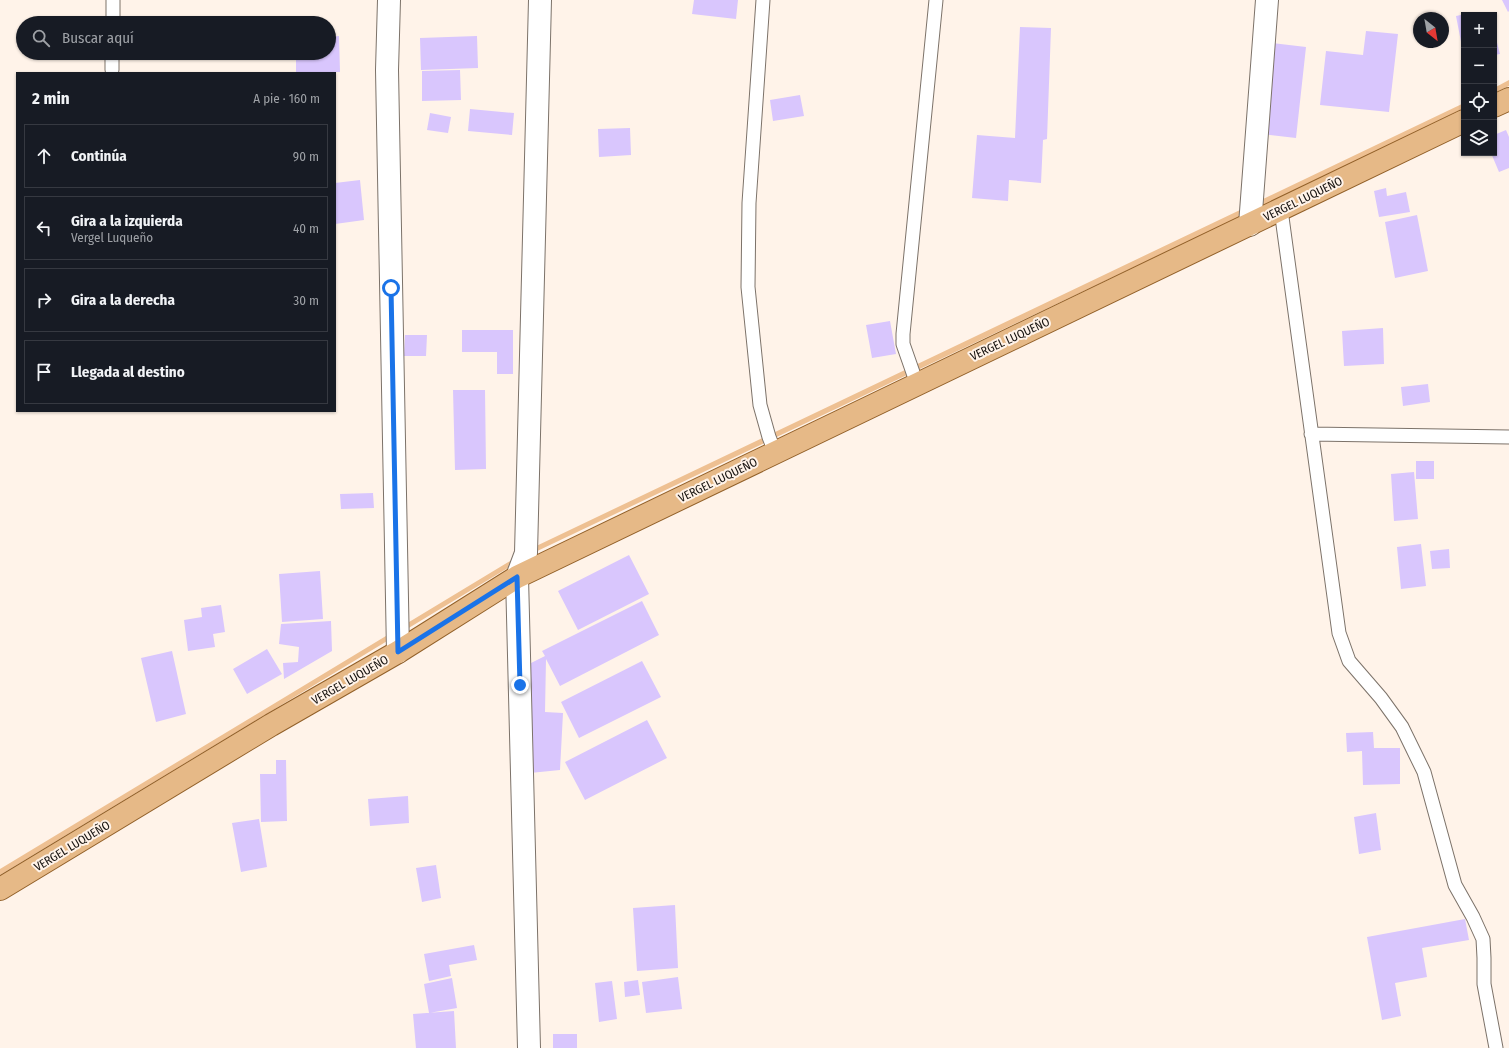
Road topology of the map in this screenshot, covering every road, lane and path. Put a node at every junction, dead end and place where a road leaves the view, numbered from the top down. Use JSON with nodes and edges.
{"nodes":[{"id":1,"x":113,"y":0,"type":"edge"},
{"id":2,"x":389,"y":0,"type":"edge"},
{"id":3,"x":540,"y":0,"type":"edge"},
{"id":4,"x":763,"y":0,"type":"edge"},
{"id":5,"x":936,"y":0,"type":"edge"},
{"id":6,"x":1266,"y":0,"type":"edge"},
{"id":7,"x":113,"y":16,"type":"edge"},
{"id":8,"x":112,"y":60,"type":"edge"},
{"id":9,"x":112,"y":70,"type":"dead end"},
{"id":10,"x":1509,"y":99,"type":"edge"},
{"id":11,"x":1497,"y":105,"type":"edge"},
{"id":12,"x":1461,"y":122,"type":"edge"},
{"id":13,"x":1281,"y":210,"type":"junction"},
{"id":14,"x":1250,"y":225,"type":"junction"},
{"id":15,"x":917,"y":384,"type":"junction"},
{"id":16,"x":1311,"y":434,"type":"junction"},
{"id":17,"x":1509,"y":437,"type":"edge"},
{"id":18,"x":776,"y":452,"type":"junction"},
{"id":19,"x":517,"y":577,"type":"junction"},
{"id":20,"x":398,"y":652,"type":"junction"},
{"id":21,"x":0,"y":889,"type":"edge"},
{"id":22,"x":529,"y":1048,"type":"edge"},
{"id":23,"x":1496,"y":1048,"type":"edge"}],
"edges":[{"from":1,"to":7,"type":"lane"},
{"from":2,"to":20,"type":"street"},
{"from":3,"to":19,"type":"street"},
{"from":4,"to":18,"type":"lane"},
{"from":5,"to":15,"type":"lane"},
{"from":6,"to":14,"type":"street"},
{"from":8,"to":9,"type":"lane"},
{"from":10,"to":11,"type":"main road"},
{"from":12,"to":13,"type":"main road","name":"VERGEL LUQUEÑO"},
{"from":13,"to":14,"type":"main road","name":"VERGEL LUQUEÑO"},
{"from":13,"to":16,"type":"lane"},
{"from":14,"to":15,"type":"main road","name":"VERGEL LUQUEÑO"},
{"from":15,"to":18,"type":"main road","name":"VERGEL LUQUEÑO"},
{"from":16,"to":17,"type":"lane"},
{"from":16,"to":23,"type":"lane"},
{"from":18,"to":19,"type":"main road","name":"VERGEL LUQUEÑO"},
{"from":19,"to":20,"type":"main road","name":"VERGEL LUQUEÑO"},
{"from":19,"to":22,"type":"street"},
{"from":20,"to":21,"type":"main road","name":"VERGEL LUQUEÑO"}]}
